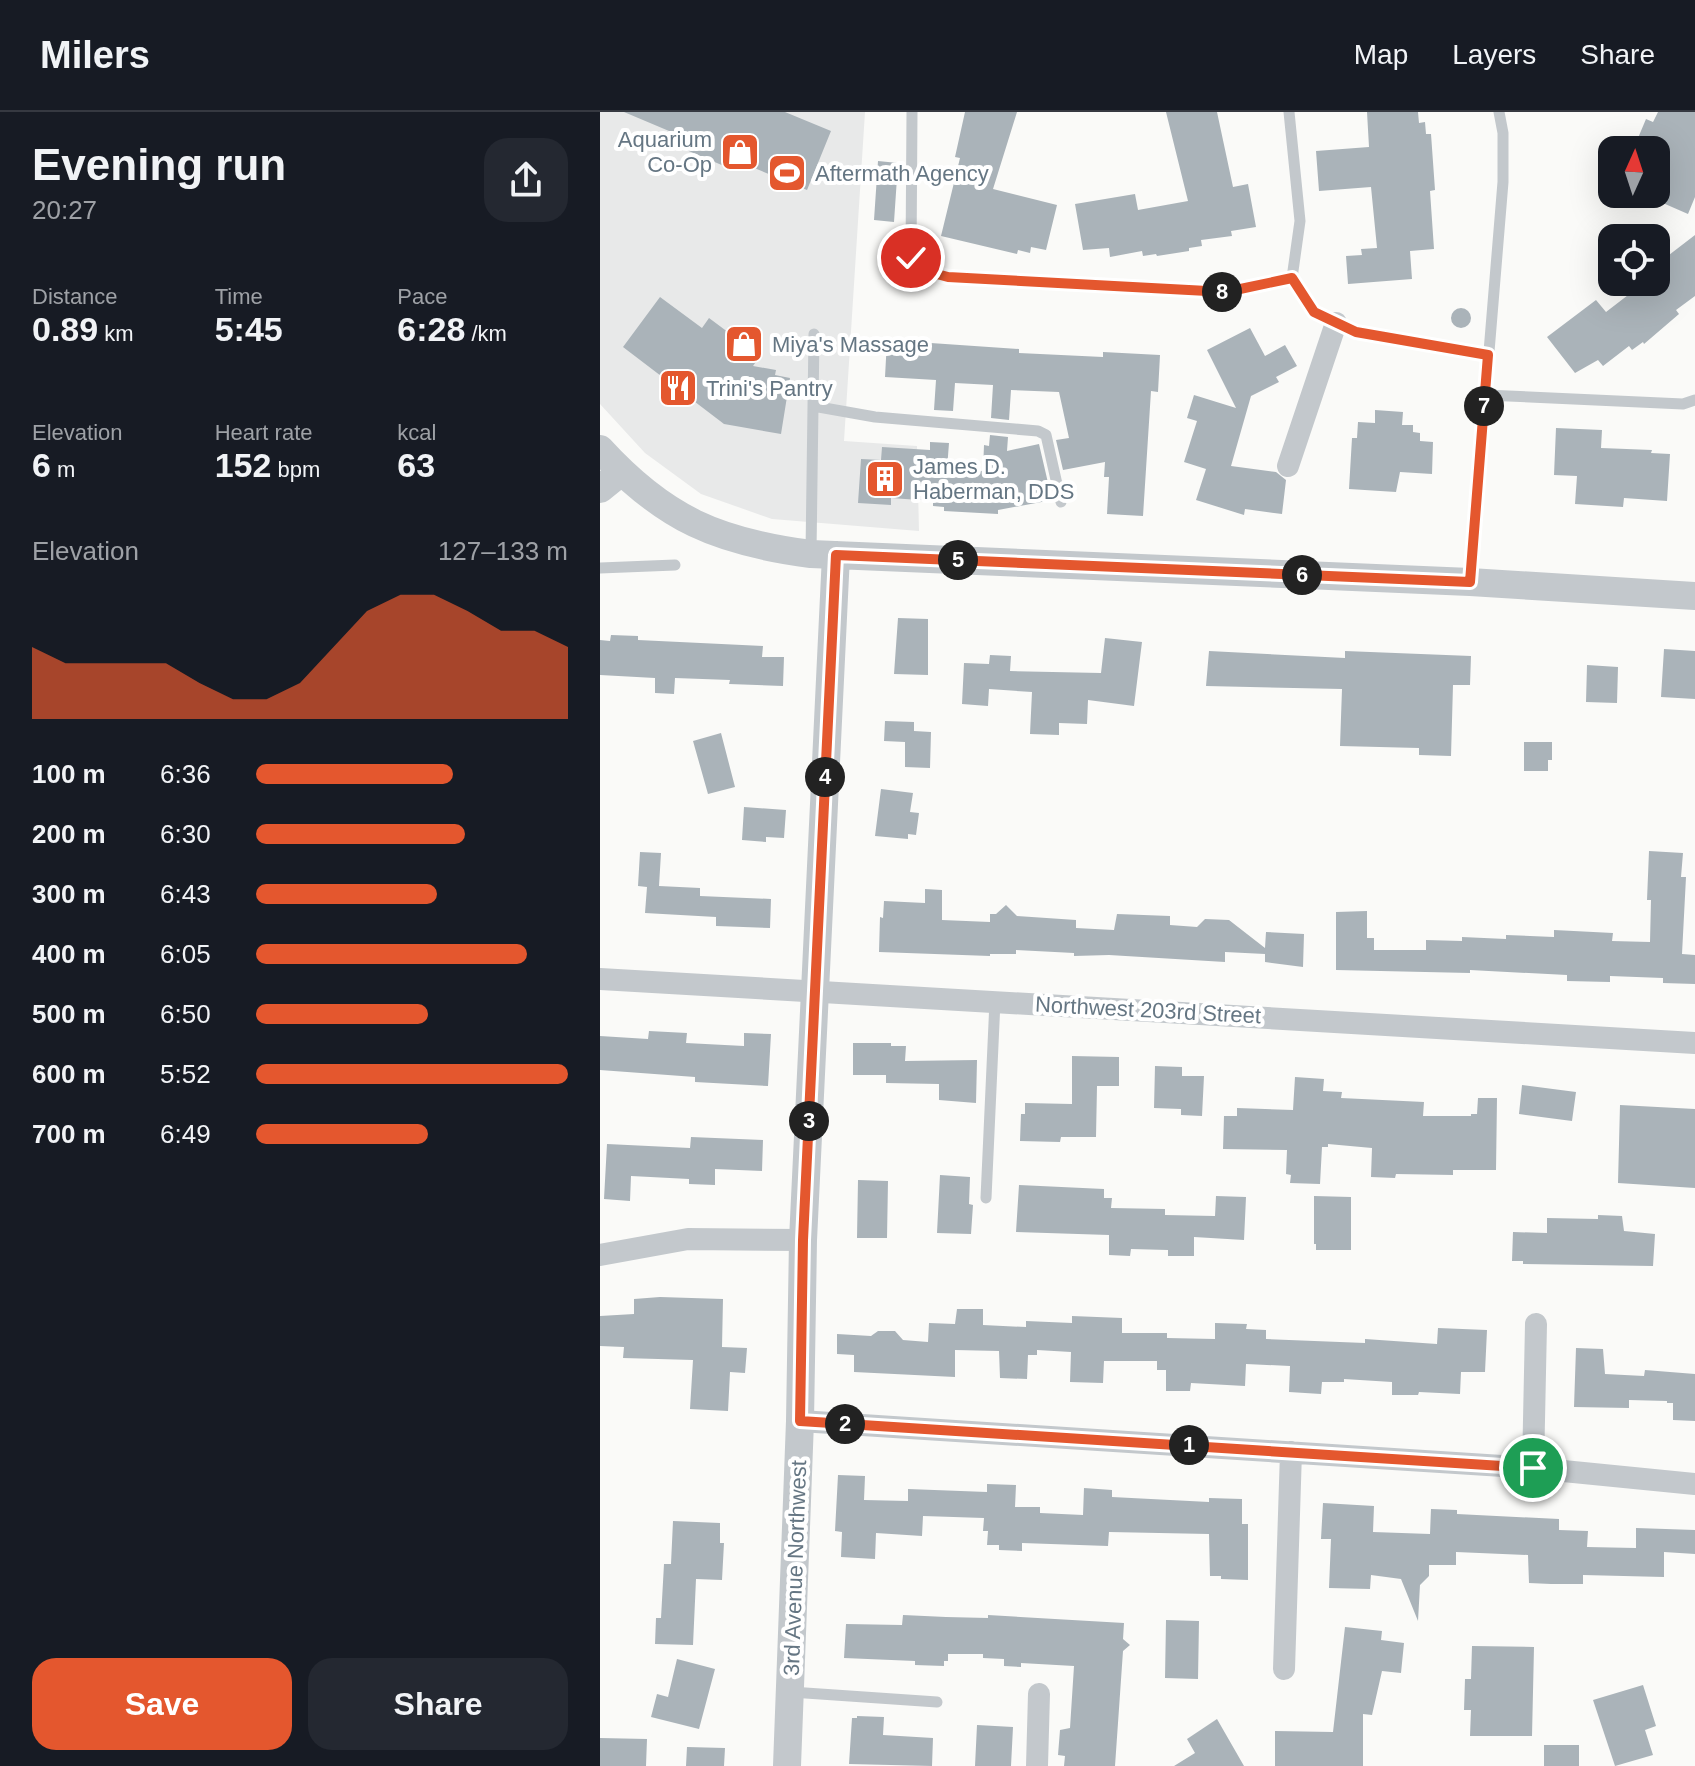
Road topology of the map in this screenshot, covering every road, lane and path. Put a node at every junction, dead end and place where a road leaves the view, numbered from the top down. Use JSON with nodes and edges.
{"nodes":[{"id":1,"x":912,"y":112,"type":"edge"},
{"id":2,"x":1289,"y":112,"type":"edge"},
{"id":3,"x":1499,"y":112,"type":"edge"},
{"id":4,"x":1292,"y":278,"type":"junction"},
{"id":5,"x":1336,"y":323,"type":"junction"},
{"id":6,"x":814,"y":334,"type":"dead end"},
{"id":7,"x":1488,"y":355,"type":"junction"},
{"id":8,"x":1485,"y":395,"type":"junction"},
{"id":9,"x":1695,"y":400,"type":"edge"},
{"id":10,"x":813,"y":406,"type":"junction"},
{"id":11,"x":600,"y":449,"type":"edge"},
{"id":12,"x":1288,"y":466,"type":"dead end"},
{"id":13,"x":611,"y":481,"type":"edge"},
{"id":14,"x":1061,"y":502,"type":"dead end"},
{"id":15,"x":823,"y":554,"type":"junction"},
{"id":16,"x":675,"y":565,"type":"dead end"},
{"id":17,"x":600,"y":568,"type":"edge"},
{"id":18,"x":1470,"y":582,"type":"junction"},
{"id":19,"x":1695,"y":596,"type":"edge"},
{"id":20,"x":600,"y":979,"type":"edge"},
{"id":21,"x":815,"y":990,"type":"junction"},
{"id":22,"x":995,"y":1001,"type":"junction"},
{"id":23,"x":1695,"y":1043,"type":"edge"},
{"id":24,"x":986,"y":1198,"type":"dead end"},
{"id":25,"x":803,"y":1240,"type":"junction"},
{"id":26,"x":600,"y":1255,"type":"edge"},
{"id":27,"x":1536,"y":1324,"type":"dead end"},
{"id":28,"x":800,"y":1421,"type":"junction"},
{"id":29,"x":1291,"y":1452,"type":"junction"},
{"id":30,"x":1533,"y":1468,"type":"junction"},
{"id":31,"x":1695,"y":1484,"type":"edge"},
{"id":32,"x":1284,"y":1669,"type":"dead end"},
{"id":33,"x":790,"y":1692,"type":"junction"},
{"id":34,"x":1039,"y":1694,"type":"dead end"},
{"id":35,"x":937,"y":1702,"type":"dead end"},
{"id":36,"x":787,"y":1766,"type":"edge"},
{"id":37,"x":1037,"y":1766,"type":"edge"}],
"edges":[{"from":1,"to":4,"type":"lane"},
{"from":2,"to":4,"type":"lane"},
{"from":3,"to":7,"type":"lane"},
{"from":4,"to":5,"type":"lane"},
{"from":5,"to":7,"type":"lane"},
{"from":5,"to":12,"type":"street"},
{"from":6,"to":10,"type":"lane"},
{"from":7,"to":8,"type":"lane"},
{"from":8,"to":9,"type":"lane"},
{"from":8,"to":18,"type":"lane"},
{"from":10,"to":14,"type":"lane"},
{"from":10,"to":15,"type":"lane"},
{"from":11,"to":13,"type":"street"},
{"from":13,"to":15,"type":"street"},
{"from":15,"to":18,"type":"street"},
{"from":15,"to":21,"type":"street","name":"3rd Avenue Northwest"},
{"from":16,"to":17,"type":"lane"},
{"from":18,"to":19,"type":"street"},
{"from":20,"to":21,"type":"street","name":"Northwest 203rd Street"},
{"from":21,"to":22,"type":"street","name":"Northwest 203rd Street"},
{"from":21,"to":25,"type":"street","name":"3rd Avenue Northwest"},
{"from":22,"to":23,"type":"street","name":"Northwest 203rd Street"},
{"from":22,"to":24,"type":"lane"},
{"from":25,"to":26,"type":"street"},
{"from":25,"to":28,"type":"street","name":"3rd Avenue Northwest"},
{"from":27,"to":30,"type":"street"},
{"from":28,"to":29,"type":"street"},
{"from":28,"to":33,"type":"street","name":"3rd Avenue Northwest"},
{"from":29,"to":30,"type":"street"},
{"from":29,"to":32,"type":"street"},
{"from":30,"to":31,"type":"street"},
{"from":33,"to":35,"type":"lane"},
{"from":33,"to":36,"type":"street","name":"3rd Avenue Northwest"},
{"from":34,"to":37,"type":"street"}]}
